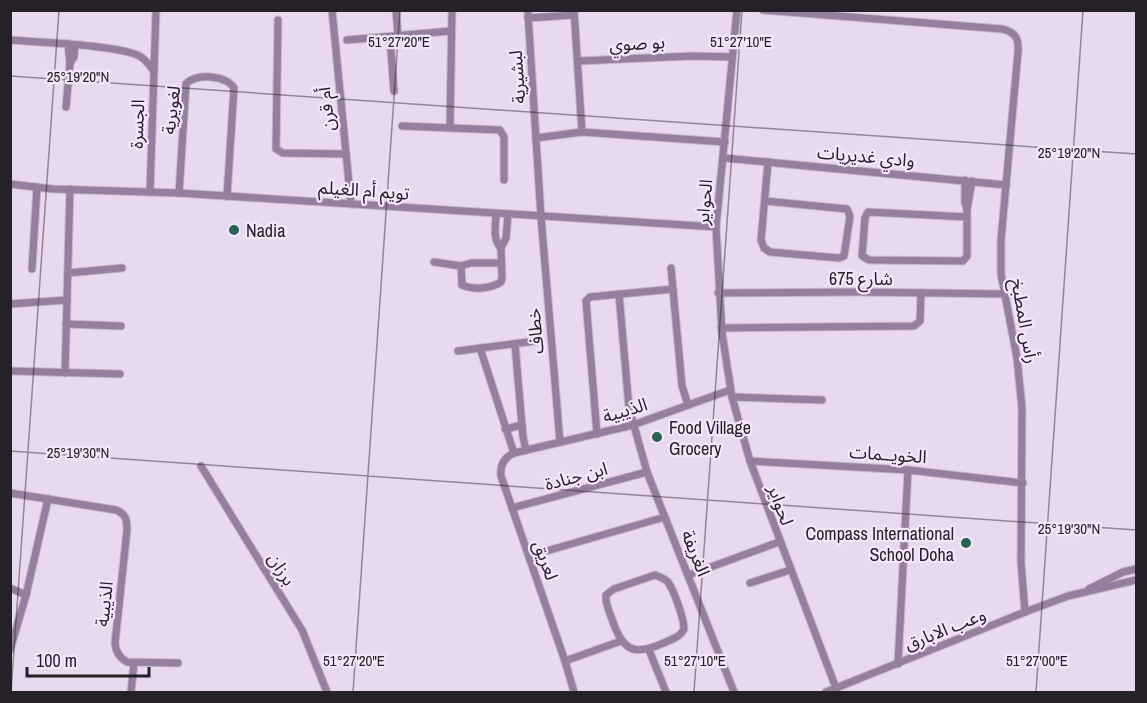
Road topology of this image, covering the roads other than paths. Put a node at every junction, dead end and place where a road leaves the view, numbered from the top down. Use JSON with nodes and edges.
{"nodes":[{"id":1,"x":156,"y":10,"type":"edge"},
{"id":2,"x":332,"y":10,"type":"edge"},
{"id":3,"x":396,"y":10,"type":"edge"},
{"id":4,"x":452,"y":10,"type":"edge"},
{"id":5,"x":737,"y":10,"type":"edge"},
{"id":6,"x":763,"y":10,"type":"edge"},
{"id":7,"x":787,"y":12,"type":"edge"},
{"id":8,"x":574,"y":13,"type":"edge"},
{"id":9,"x":845,"y":14,"type":"edge"},
{"id":10,"x":279,"y":20,"type":"dead end"},
{"id":11,"x":451,"y":31,"type":"junction"},
{"id":12,"x":399,"y":36,"type":"junction"},
{"id":13,"x":390,"y":37,"type":"junction"},
{"id":14,"x":10,"y":40,"type":"edge"},
{"id":15,"x":347,"y":40,"type":"dead end"},
{"id":16,"x":72,"y":45,"type":"junction"},
{"id":17,"x":732,"y":57,"type":"junction"},
{"id":18,"x":578,"y":61,"type":"junction"},
{"id":19,"x":154,"y":71,"type":"junction"},
{"id":20,"x":394,"y":91,"type":"dead end"},
{"id":21,"x":66,"y":107,"type":"dead end"},
{"id":22,"x":402,"y":126,"type":"dead end"},
{"id":23,"x":450,"y":127,"type":"junction"},
{"id":24,"x":582,"y":132,"type":"junction"},
{"id":25,"x":536,"y":138,"type":"junction"},
{"id":26,"x":725,"y":142,"type":"junction"},
{"id":27,"x":346,"y":154,"type":"junction"},
{"id":28,"x":724,"y":158,"type":"junction"},
{"id":29,"x":770,"y":162,"type":"junction"},
{"id":30,"x":504,"y":180,"type":"dead end"},
{"id":31,"x":968,"y":181,"type":"junction"},
{"id":32,"x":10,"y":184,"type":"edge"},
{"id":33,"x":1006,"y":185,"type":"junction"},
{"id":34,"x":38,"y":187,"type":"junction"},
{"id":35,"x":70,"y":189,"type":"junction"},
{"id":36,"x":150,"y":192,"type":"junction"},
{"id":37,"x":179,"y":193,"type":"junction"},
{"id":38,"x":227,"y":196,"type":"junction"},
{"id":39,"x":765,"y":201,"type":"junction"},
{"id":40,"x":351,"y":204,"type":"junction"},
{"id":41,"x":496,"y":214,"type":"junction"},
{"id":42,"x":507,"y":214,"type":"junction"},
{"id":43,"x":541,"y":217,"type":"junction"},
{"id":44,"x":967,"y":218,"type":"junction"},
{"id":45,"x":716,"y":227,"type":"junction"},
{"id":46,"x":501,"y":248,"type":"junction"},
{"id":47,"x":434,"y":261,"type":"dead end"},
{"id":48,"x":501,"y":263,"type":"junction"},
{"id":49,"x":461,"y":266,"type":"junction"},
{"id":50,"x":122,"y":268,"type":"dead end"},
{"id":51,"x":671,"y":268,"type":"dead end"},
{"id":52,"x":32,"y":269,"type":"dead end"},
{"id":53,"x":68,"y":273,"type":"junction"},
{"id":54,"x":673,"y":289,"type":"junction"},
{"id":55,"x":718,"y":293,"type":"junction"},
{"id":56,"x":921,"y":293,"type":"junction"},
{"id":57,"x":619,"y":294,"type":"junction"},
{"id":58,"x":1004,"y":294,"type":"junction"},
{"id":59,"x":67,"y":300,"type":"junction"},
{"id":60,"x":10,"y":304,"type":"edge"},
{"id":61,"x":66,"y":324,"type":"junction"},
{"id":62,"x":121,"y":326,"type":"dead end"},
{"id":63,"x":721,"y":330,"type":"junction"},
{"id":64,"x":536,"y":341,"type":"dead end"},
{"id":65,"x":515,"y":344,"type":"junction"},
{"id":66,"x":480,"y":348,"type":"junction"},
{"id":67,"x":458,"y":351,"type":"dead end"},
{"id":68,"x":10,"y":371,"type":"edge"},
{"id":69,"x":65,"y":373,"type":"junction"},
{"id":70,"x":120,"y":374,"type":"dead end"},
{"id":71,"x":731,"y":393,"type":"junction"},
{"id":72,"x":822,"y":400,"type":"dead end"},
{"id":73,"x":688,"y":405,"type":"junction"},
{"id":74,"x":522,"y":425,"type":"junction"},
{"id":75,"x":633,"y":425,"type":"junction"},
{"id":76,"x":505,"y":429,"type":"junction"},
{"id":77,"x":597,"y":434,"type":"junction"},
{"id":78,"x":560,"y":442,"type":"junction"},
{"id":79,"x":526,"y":450,"type":"junction"},
{"id":80,"x":514,"y":453,"type":"junction"},
{"id":81,"x":750,"y":461,"type":"junction"},
{"id":82,"x":201,"y":466,"type":"dead end"},
{"id":83,"x":909,"y":470,"type":"junction"},
{"id":84,"x":647,"y":472,"type":"junction"},
{"id":85,"x":1023,"y":483,"type":"junction"},
{"id":86,"x":10,"y":493,"type":"edge"},
{"id":87,"x":48,"y":499,"type":"junction"},
{"id":88,"x":512,"y":508,"type":"junction"},
{"id":89,"x":664,"y":517,"type":"junction"},
{"id":90,"x":779,"y":542,"type":"junction"},
{"id":91,"x":529,"y":556,"type":"junction"},
{"id":92,"x":1137,"y":568,"type":"edge"},
{"id":93,"x":790,"y":570,"type":"junction"},
{"id":94,"x":688,"y":575,"type":"junction"},
{"id":95,"x":1137,"y":580,"type":"edge"},
{"id":96,"x":750,"y":583,"type":"dead end"},
{"id":97,"x":10,"y":588,"type":"edge"},
{"id":98,"x":26,"y":595,"type":"junction"},
{"id":99,"x":1076,"y":595,"type":"junction"},
{"id":100,"x":1025,"y":612,"type":"junction"},
{"id":101,"x":12,"y":640,"type":"edge"},
{"id":102,"x":621,"y":641,"type":"junction"},
{"id":103,"x":10,"y":650,"type":"edge"},
{"id":104,"x":648,"y":650,"type":"junction"},
{"id":105,"x":565,"y":661,"type":"junction"},
{"id":106,"x":134,"y":663,"type":"junction"},
{"id":107,"x":178,"y":663,"type":"dead end"},
{"id":108,"x":898,"y":664,"type":"junction"},
{"id":109,"x":836,"y":688,"type":"junction"},
{"id":110,"x":131,"y":693,"type":"edge"},
{"id":111,"x":327,"y":693,"type":"edge"},
{"id":112,"x":574,"y":693,"type":"edge"},
{"id":113,"x":666,"y":693,"type":"edge"},
{"id":114,"x":734,"y":693,"type":"edge"},
{"id":115,"x":826,"y":693,"type":"edge"}],
"edges":[{"from":1,"to":19,"type":"street","name":"الجسرة"},
{"from":2,"to":27,"type":"street","name":"أم قرن"},
{"from":3,"to":12,"type":"street"},
{"from":4,"to":11,"type":"street"},
{"from":5,"to":17,"type":"street","name":"الحواير"},
{"from":6,"to":7,"type":"street"},
{"from":7,"to":9,"type":"street"},
{"from":8,"to":18,"type":"street"},
{"from":8,"to":25,"type":"street","name":"لبشيرية"},
{"from":9,"to":33,"type":"street","name":"رأس المطبخ"},
{"from":10,"to":27,"type":"street"},
{"from":11,"to":12,"type":"street"},
{"from":11,"to":23,"type":"street"},
{"from":12,"to":13,"type":"street"},
{"from":13,"to":15,"type":"street"},
{"from":13,"to":20,"type":"street"},
{"from":14,"to":16,"type":"street"},
{"from":16,"to":19,"type":"street"},
{"from":16,"to":21,"type":"street"},
{"from":17,"to":18,"type":"street","name":"بو صوي"},
{"from":17,"to":26,"type":"street","name":"الحواير"},
{"from":18,"to":24,"type":"street"},
{"from":19,"to":36,"type":"street","name":"الجسرة"},
{"from":22,"to":23,"type":"street","name":"لبشيرية"},
{"from":23,"to":30,"type":"street","name":"لبشيرية"},
{"from":24,"to":25,"type":"street"},
{"from":24,"to":26,"type":"street"},
{"from":25,"to":43,"type":"street","name":"لبشيرية"},
{"from":26,"to":28,"type":"street","name":"الحواير"},
{"from":27,"to":40,"type":"street","name":"أم قرن"},
{"from":28,"to":29,"type":"street","name":"وادي غديريات"},
{"from":28,"to":45,"type":"street","name":"الحواير"},
{"from":29,"to":31,"type":"street","name":"وادي غديريات"},
{"from":29,"to":39,"type":"street"},
{"from":31,"to":33,"type":"street","name":"وادي غديريات"},
{"from":31,"to":44,"type":"street"},
{"from":32,"to":34,"type":"street","name":"تويم أم الغيلم"},
{"from":33,"to":58,"type":"street","name":"رأس المطبخ"},
{"from":34,"to":35,"type":"street","name":"تويم أم الغيلم"},
{"from":34,"to":52,"type":"street"},
{"from":35,"to":36,"type":"street","name":"تويم أم الغيلم"},
{"from":35,"to":53,"type":"street"},
{"from":36,"to":37,"type":"street","name":"تويم أم الغيلم"},
{"from":37,"to":38,"type":"street","name":"تويم أم الغيلم"},
{"from":37,"to":38,"type":"street","name":"لغويرية"},
{"from":38,"to":40,"type":"street","name":"تويم أم الغيلم"},
{"from":39,"to":39,"type":"street"},
{"from":40,"to":41,"type":"street","name":"تويم أم الغيلم"},
{"from":41,"to":42,"type":"street","name":"تويم أم الغيلم"},
{"from":41,"to":46,"type":"street"},
{"from":42,"to":43,"type":"street","name":"تويم أم الغيلم"},
{"from":42,"to":46,"type":"street"},
{"from":43,"to":45,"type":"street","name":"تويم أم الغيلم"},
{"from":43,"to":78,"type":"street","name":"خطاف"},
{"from":44,"to":44,"type":"street"},
{"from":45,"to":55,"type":"street","name":"الحواير"},
{"from":46,"to":48,"type":"street"},
{"from":47,"to":49,"type":"street"},
{"from":48,"to":49,"type":"street"},
{"from":48,"to":49,"type":"street"},
{"from":50,"to":53,"type":"street"},
{"from":51,"to":54,"type":"street"},
{"from":53,"to":59,"type":"street"},
{"from":54,"to":57,"type":"street"},
{"from":54,"to":73,"type":"street"},
{"from":55,"to":56,"type":"street","name":"شارع 675"},
{"from":55,"to":63,"type":"street","name":"الحواير"},
{"from":56,"to":58,"type":"street","name":"شارع 675"},
{"from":56,"to":63,"type":"street"},
{"from":57,"to":75,"type":"street","name":"الغريفة"},
{"from":57,"to":77,"type":"street"},
{"from":58,"to":85,"type":"street","name":"رأس المطبخ"},
{"from":59,"to":60,"type":"street"},
{"from":59,"to":61,"type":"street"},
{"from":61,"to":62,"type":"street"},
{"from":61,"to":69,"type":"street"},
{"from":63,"to":71,"type":"street","name":"الحواير"},
{"from":64,"to":65,"type":"street"},
{"from":65,"to":66,"type":"street"},
{"from":65,"to":74,"type":"street"},
{"from":66,"to":67,"type":"street"},
{"from":66,"to":76,"type":"street"},
{"from":68,"to":69,"type":"street"},
{"from":69,"to":70,"type":"street"},
{"from":71,"to":72,"type":"street","name":"الذيبية"},
{"from":71,"to":73,"type":"street","name":"الذيبية"},
{"from":71,"to":81,"type":"street","name":"لحواير"},
{"from":73,"to":75,"type":"street","name":"الذيبية"},
{"from":74,"to":76,"type":"street"},
{"from":74,"to":79,"type":"street"},
{"from":75,"to":77,"type":"street","name":"الذيبية"},
{"from":75,"to":84,"type":"street","name":"الغريفة"},
{"from":76,"to":80,"type":"street"},
{"from":77,"to":78,"type":"street","name":"الذيبية"},
{"from":78,"to":79,"type":"street","name":"الذيبية"},
{"from":79,"to":80,"type":"street"},
{"from":80,"to":88,"type":"street","name":"لعريق"},
{"from":81,"to":83,"type":"street","name":"الخويــمات"},
{"from":81,"to":90,"type":"street","name":"لحواير"},
{"from":82,"to":111,"type":"street","name":"برزان"},
{"from":83,"to":85,"type":"street","name":"الخويــمات"},
{"from":83,"to":108,"type":"street"},
{"from":84,"to":88,"type":"street","name":"ابن جنادة"},
{"from":84,"to":89,"type":"street","name":"الغريفة"},
{"from":85,"to":100,"type":"street","name":"رأس المطبخ"},
{"from":86,"to":87,"type":"street"},
{"from":87,"to":98,"type":"street"},
{"from":87,"to":106,"type":"street","name":"الذيبية"},
{"from":88,"to":91,"type":"street","name":"لعريق"},
{"from":89,"to":91,"type":"street"},
{"from":89,"to":94,"type":"street","name":"الغريفة"},
{"from":90,"to":93,"type":"street","name":"لحواير"},
{"from":90,"to":94,"type":"street"},
{"from":91,"to":105,"type":"street","name":"لعريق"},
{"from":92,"to":99,"type":"street","name":"وعب الابارق"},
{"from":93,"to":96,"type":"street"},
{"from":93,"to":109,"type":"street","name":"لحواير"},
{"from":94,"to":114,"type":"street","name":"الغريفة"},
{"from":95,"to":99,"type":"street","name":"وعب الابارق"},
{"from":97,"to":98,"type":"street"},
{"from":98,"to":101,"type":"street"},
{"from":99,"to":100,"type":"street","name":"وعب الابارق"},
{"from":100,"to":108,"type":"street","name":"وعب الابارق"},
{"from":101,"to":103,"type":"street"},
{"from":102,"to":104,"type":"street"},
{"from":102,"to":104,"type":"street"},
{"from":102,"to":105,"type":"street"},
{"from":104,"to":113,"type":"street"},
{"from":105,"to":112,"type":"street","name":"لعريق"},
{"from":106,"to":107,"type":"street"},
{"from":106,"to":110,"type":"street"},
{"from":108,"to":109,"type":"street","name":"وعب الابارق"},
{"from":109,"to":115,"type":"street","name":"وعب الابارق"}]}
